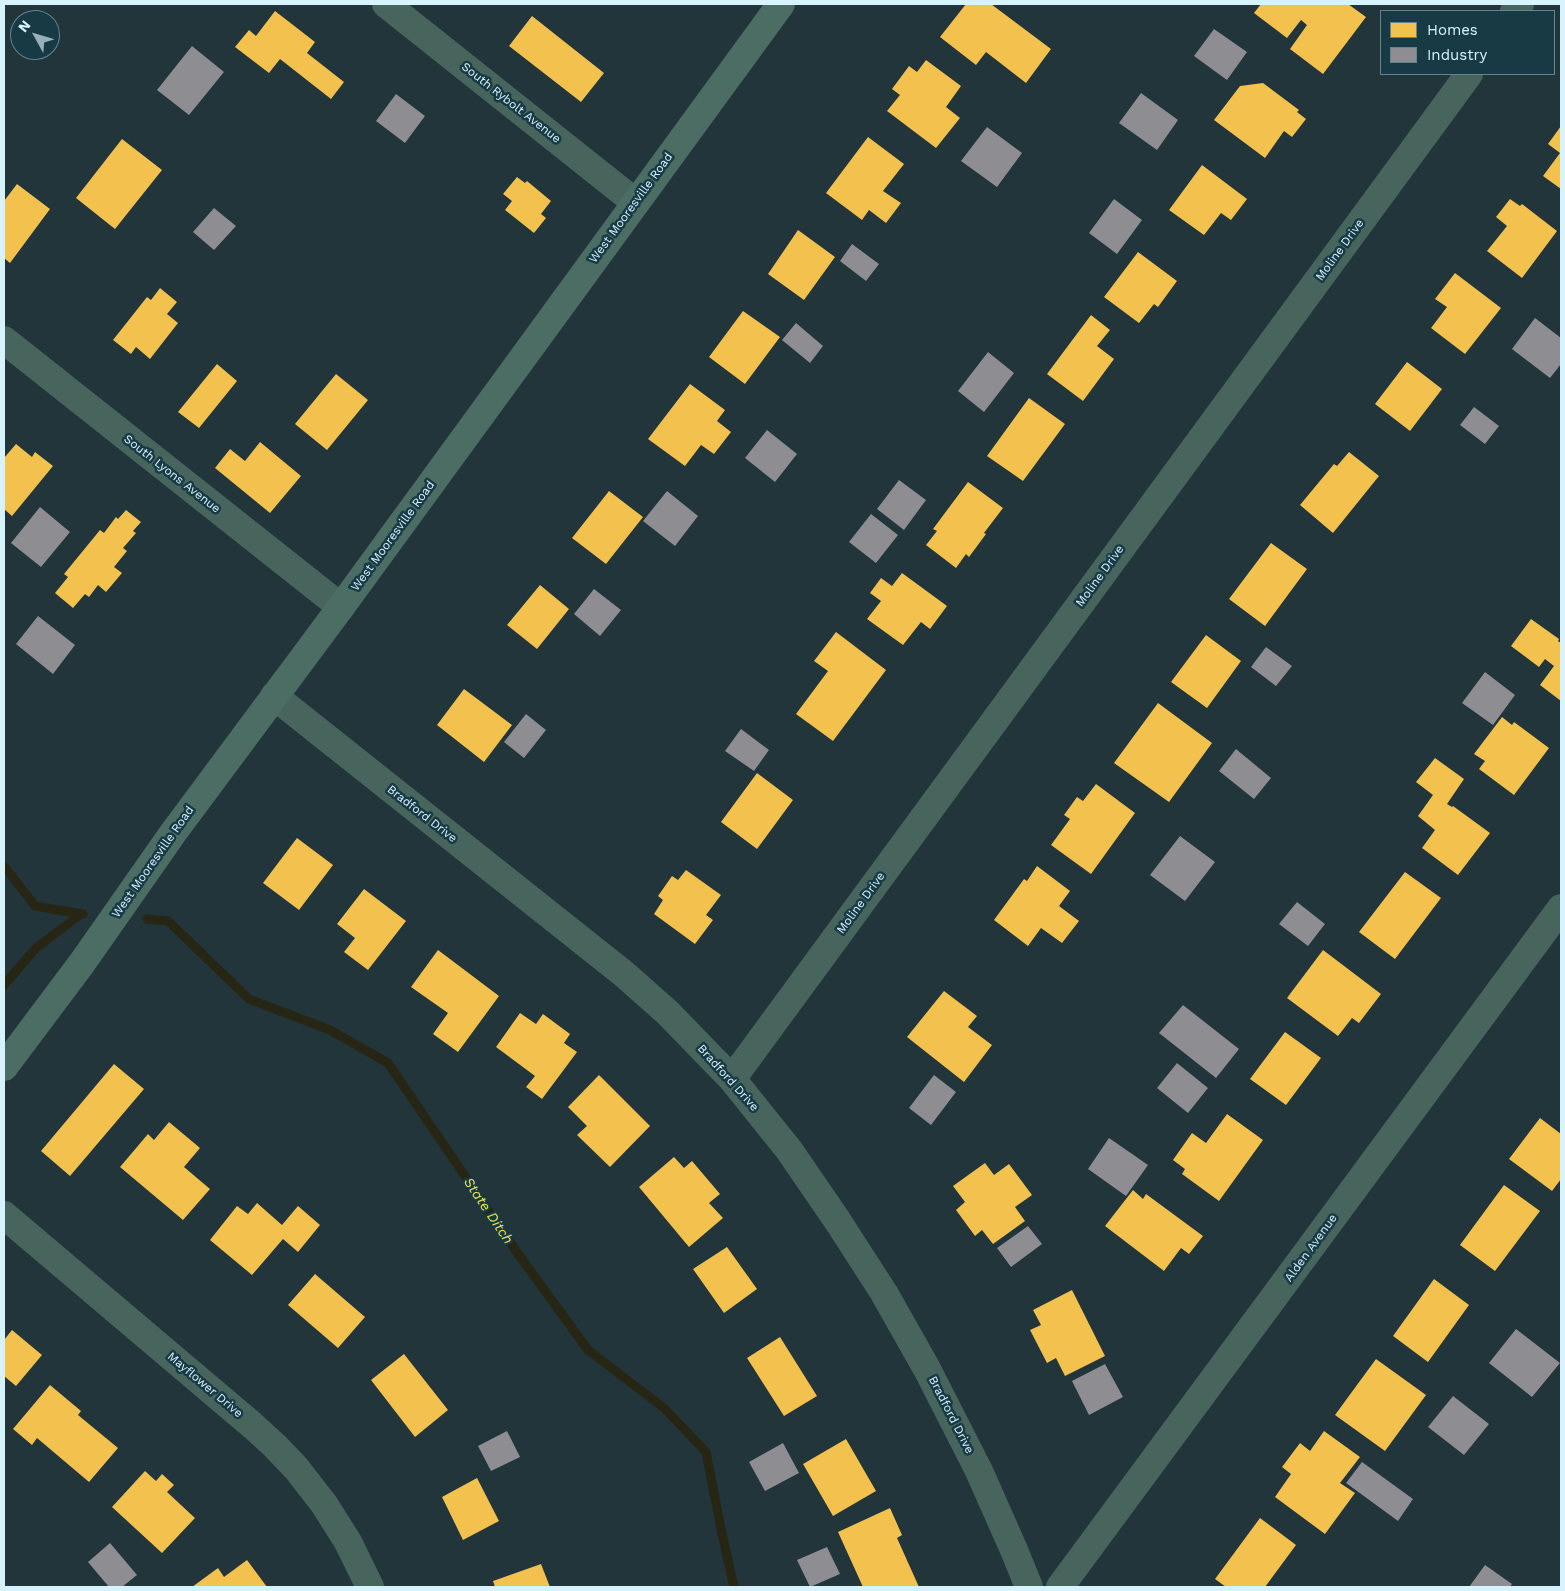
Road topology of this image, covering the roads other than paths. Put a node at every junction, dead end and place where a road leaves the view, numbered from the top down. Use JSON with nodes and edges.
{"nodes":[{"id":1,"x":386,"y":4,"type":"edge"},
{"id":2,"x":781,"y":4,"type":"edge"},
{"id":3,"x":1468,"y":75,"type":"edge"},
{"id":4,"x":635,"y":202,"type":"junction"},
{"id":5,"x":4,"y":340,"type":"edge"},
{"id":6,"x":340,"y":607,"type":"junction"},
{"id":7,"x":274,"y":696,"type":"junction"},
{"id":8,"x":1561,"y":908,"type":"edge"},
{"id":9,"x":4,"y":1067,"type":"edge"},
{"id":10,"x":732,"y":1079,"type":"junction"},
{"id":11,"x":4,"y":1215,"type":"edge"},
{"id":12,"x":370,"y":1587,"type":"edge"},
{"id":13,"x":1029,"y":1587,"type":"edge"},
{"id":14,"x":1060,"y":1587,"type":"edge"}],
"edges":[{"from":1,"to":4,"type":"street","name":"South Rybolt Avenue"},
{"from":2,"to":4,"type":"main road","name":"West Mooresville Road"},
{"from":3,"to":10,"type":"street","name":"Moline Drive"},
{"from":4,"to":6,"type":"main road","name":"West Mooresville Road"},
{"from":5,"to":6,"type":"street","name":"South Lyons Avenue"},
{"from":6,"to":7,"type":"main road","name":"West Mooresville Road"},
{"from":7,"to":9,"type":"main road","name":"West Mooresville Road"},
{"from":7,"to":10,"type":"street","name":"Bradford Drive"},
{"from":8,"to":14,"type":"street","name":"Alden Avenue"},
{"from":10,"to":13,"type":"street","name":"Bradford Drive"},
{"from":11,"to":12,"type":"street","name":"Mayflower Drive"}]}
